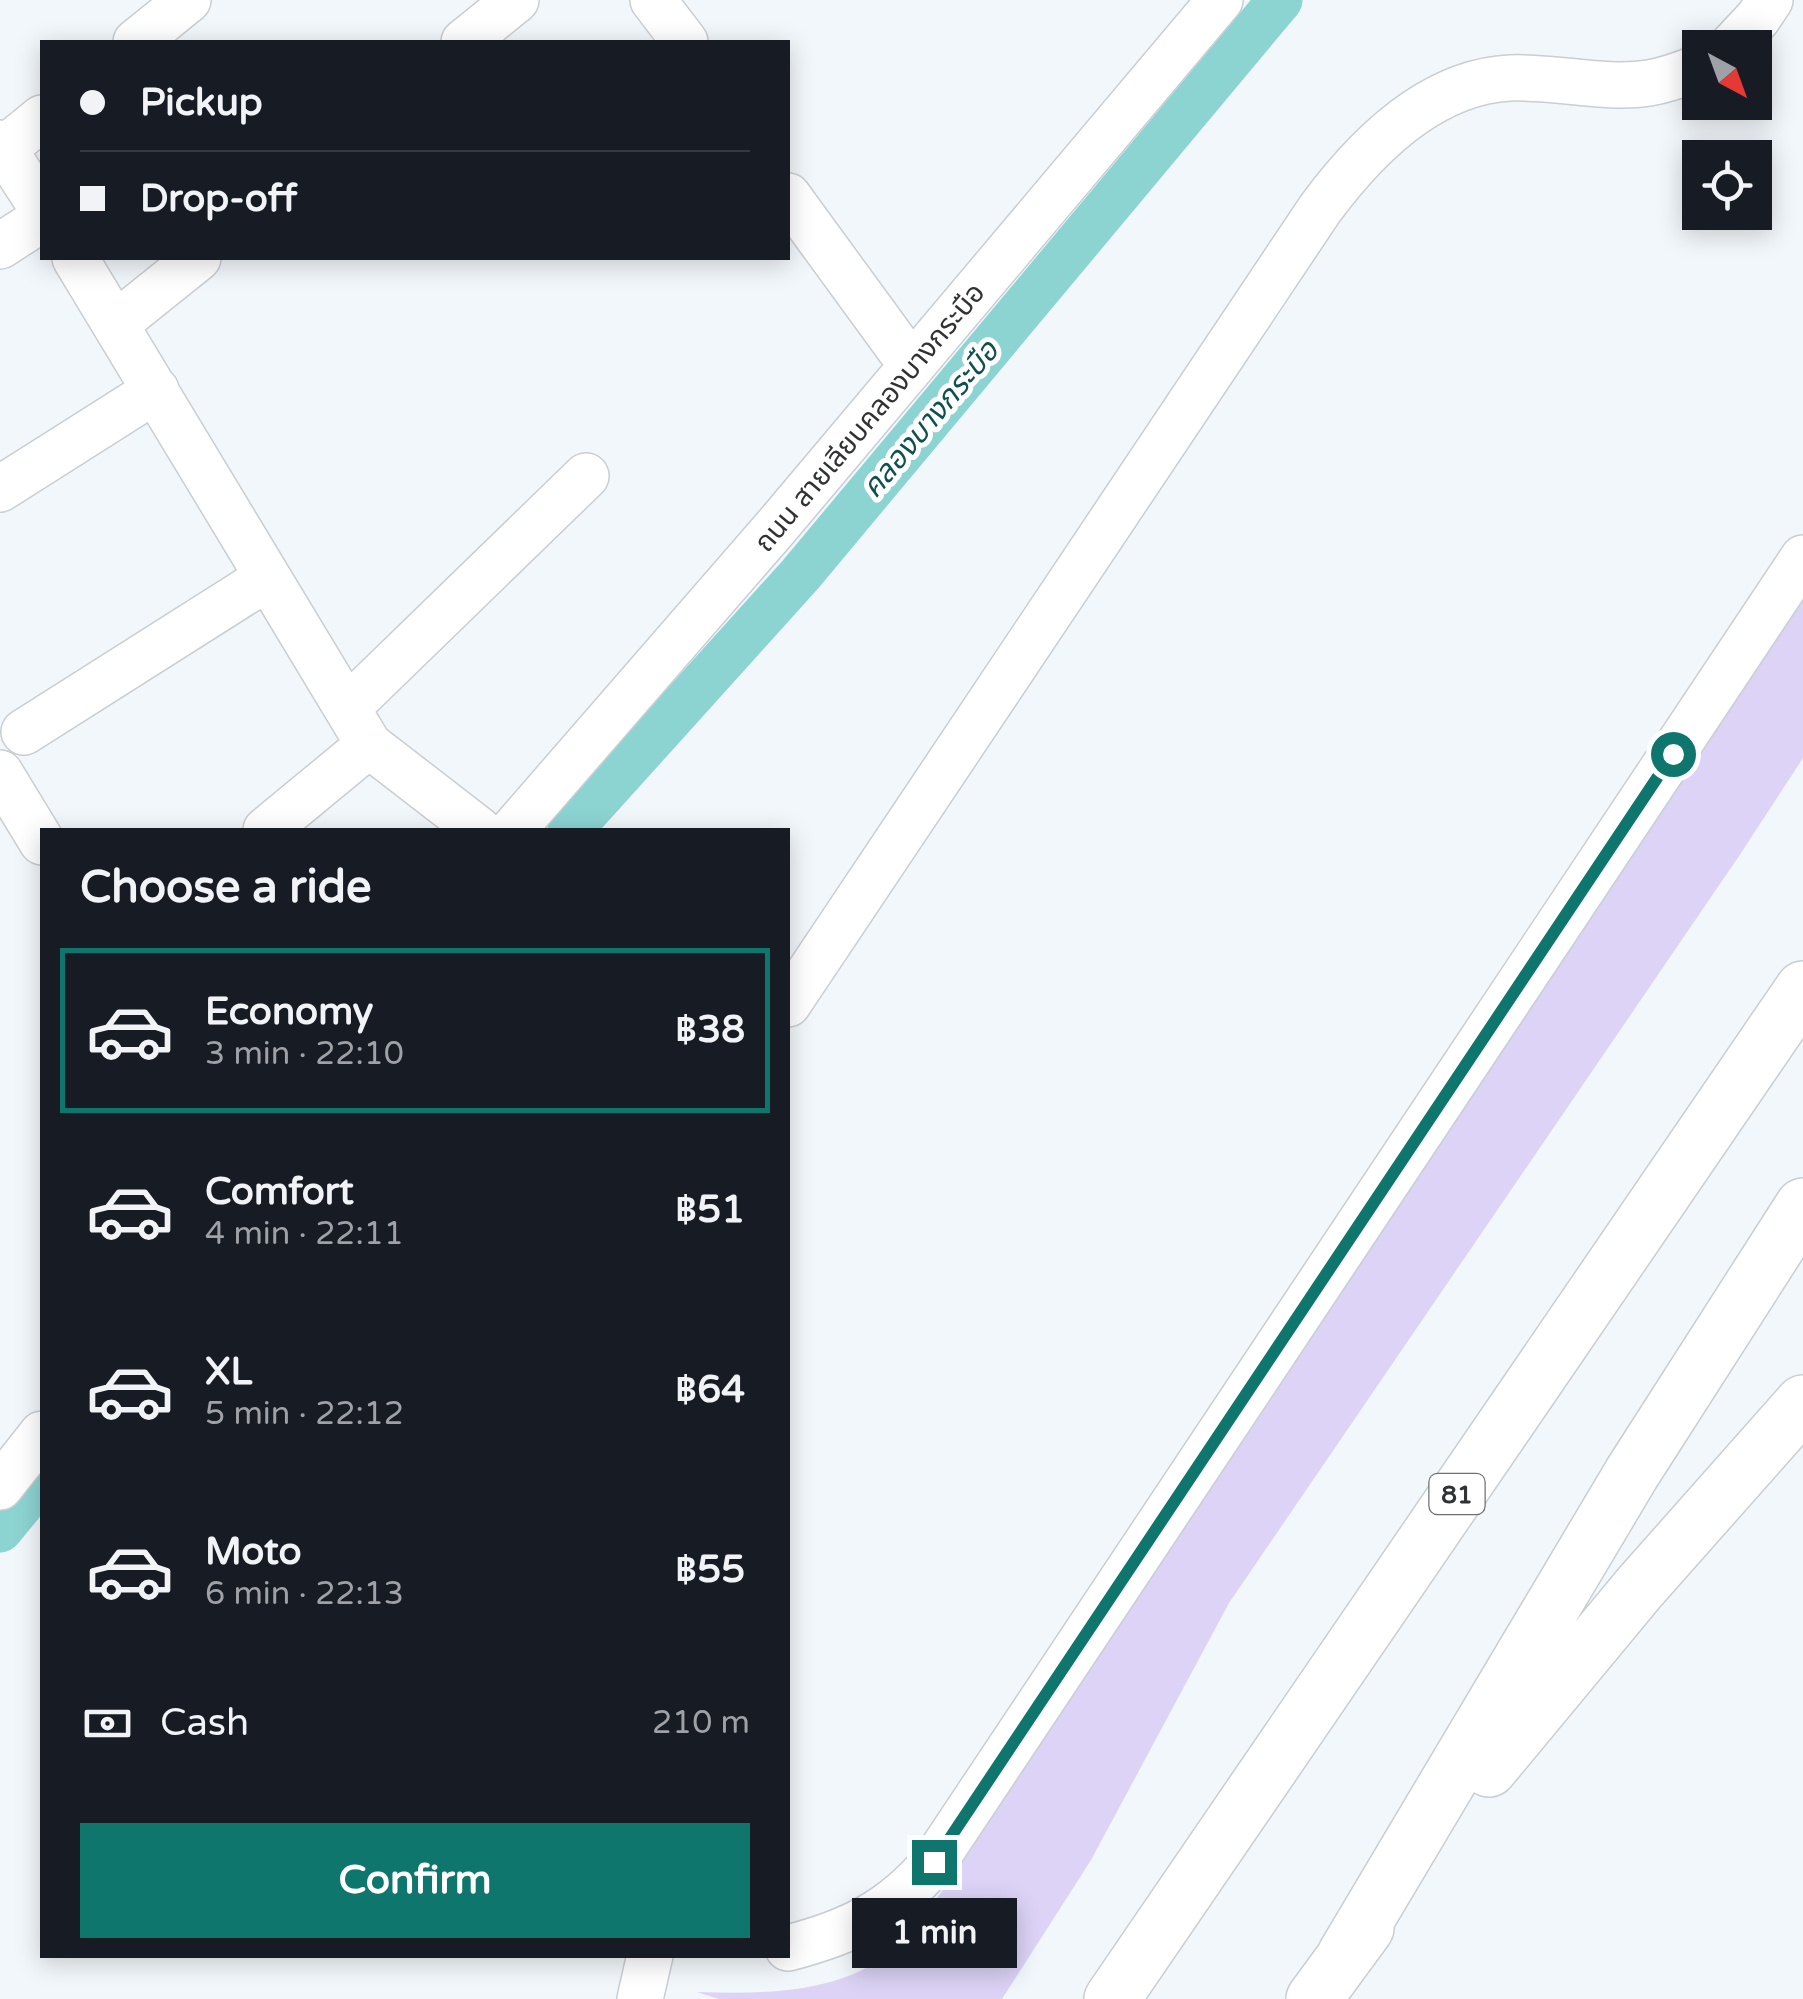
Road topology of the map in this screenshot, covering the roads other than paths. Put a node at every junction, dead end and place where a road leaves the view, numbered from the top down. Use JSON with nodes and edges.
{"nodes":[{"id":1,"x":188,"y":0,"type":"edge"},
{"id":2,"x":516,"y":0,"type":"edge"},
{"id":3,"x":653,"y":0,"type":"edge"},
{"id":4,"x":1770,"y":0,"type":"edge"},
{"id":5,"x":1195,"y":11,"type":"edge"},
{"id":6,"x":1747,"y":30,"type":"edge"},
{"id":7,"x":138,"y":40,"type":"edge"},
{"id":8,"x":466,"y":40,"type":"edge"},
{"id":9,"x":683,"y":40,"type":"edge"},
{"id":10,"x":1682,"y":72,"type":"edge"},
{"id":11,"x":40,"y":119,"type":"edge"},
{"id":12,"x":2,"y":146,"type":"edge"},
{"id":13,"x":790,"y":199,"type":"edge"},
{"id":14,"x":40,"y":205,"type":"edge"},
{"id":15,"x":40,"y":221,"type":"edge"},
{"id":16,"x":0,"y":246,"type":"edge"},
{"id":17,"x":76,"y":260,"type":"edge"},
{"id":18,"x":196,"y":260,"type":"edge"},
{"id":19,"x":117,"y":323,"type":"junction"},
{"id":20,"x":912,"y":366,"type":"junction"},
{"id":21,"x":156,"y":390,"type":"junction"},
{"id":22,"x":586,"y":476,"type":"dead end"},
{"id":23,"x":0,"y":489,"type":"edge"},
{"id":24,"x":1803,"y":558,"type":"edge"},
{"id":25,"x":267,"y":578,"type":"junction"},
{"id":26,"x":358,"y":726,"type":"junction"},
{"id":27,"x":24,"y":732,"type":"dead end"},
{"id":28,"x":0,"y":773,"type":"edge"},
{"id":29,"x":268,"y":828,"type":"edge"},
{"id":30,"x":477,"y":828,"type":"edge"},
{"id":31,"x":515,"y":828,"type":"edge"},
{"id":32,"x":40,"y":839,"type":"edge"},
{"id":33,"x":1803,"y":989,"type":"edge"},
{"id":34,"x":790,"y":1001,"type":"edge"},
{"id":35,"x":1803,"y":1206,"type":"edge"},
{"id":36,"x":1803,"y":1403,"type":"edge"},
{"id":37,"x":40,"y":1436,"type":"edge"},
{"id":38,"x":1,"y":1485,"type":"edge"},
{"id":39,"x":790,"y":1947,"type":"edge"},
{"id":40,"x":1345,"y":1956,"type":"junction"},
{"id":41,"x":649,"y":1958,"type":"edge"},
{"id":42,"x":640,"y":1999,"type":"edge"},
{"id":43,"x":1112,"y":1999,"type":"edge"},
{"id":44,"x":1314,"y":1999,"type":"edge"}],
"edges":[{"from":1,"to":7,"type":"street"},
{"from":2,"to":8,"type":"street"},
{"from":3,"to":9,"type":"street"},
{"from":4,"to":6,"type":"street"},
{"from":5,"to":20,"type":"street","name":"ถนน สายเลียบคลองบางกระบือ"},
{"from":10,"to":34,"type":"street"},
{"from":11,"to":12,"type":"street"},
{"from":12,"to":14,"type":"street"},
{"from":13,"to":20,"type":"street"},
{"from":15,"to":16,"type":"street"},
{"from":17,"to":19,"type":"street"},
{"from":18,"to":19,"type":"street"},
{"from":19,"to":21,"type":"street"},
{"from":20,"to":31,"type":"street","name":"ถนน สายเลียบคลองบางกระบือ"},
{"from":21,"to":23,"type":"street"},
{"from":21,"to":25,"type":"street"},
{"from":22,"to":26,"type":"street"},
{"from":24,"to":39,"type":"street"},
{"from":25,"to":26,"type":"street"},
{"from":25,"to":27,"type":"street"},
{"from":26,"to":29,"type":"street"},
{"from":26,"to":30,"type":"street"},
{"from":28,"to":32,"type":"street"},
{"from":33,"to":43,"type":"highway","number":"81"},
{"from":35,"to":40,"type":"highway"},
{"from":36,"to":40,"type":"highway"},
{"from":37,"to":38,"type":"street"},
{"from":40,"to":44,"type":"highway"},
{"from":41,"to":42,"type":"street"}]}
